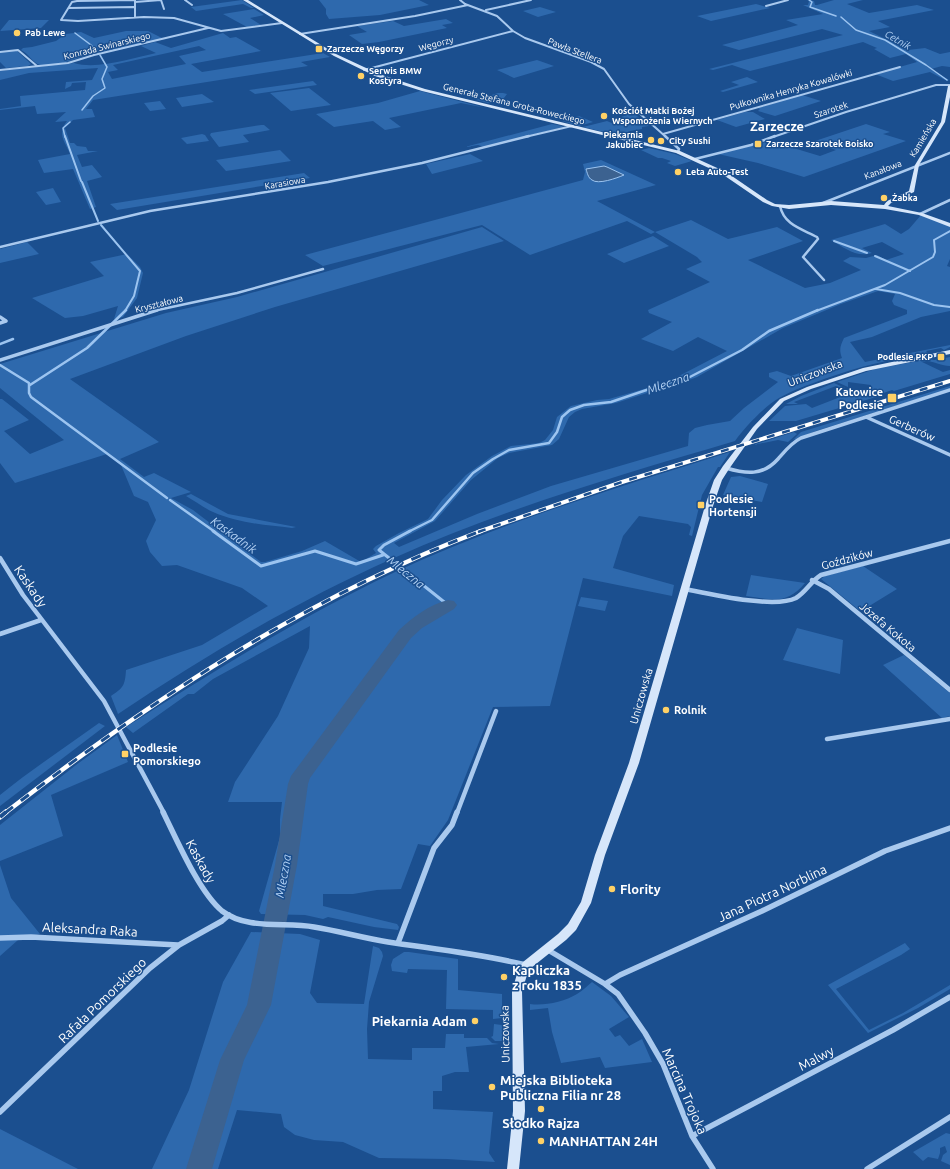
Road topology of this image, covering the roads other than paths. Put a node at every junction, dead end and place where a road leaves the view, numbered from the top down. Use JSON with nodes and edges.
{"nodes":[{"id":1,"x":161,"y":0,"type":"edge"},
{"id":2,"x":185,"y":0,"type":"edge"},
{"id":3,"x":245,"y":0,"type":"edge"},
{"id":4,"x":460,"y":0,"type":"edge"},
{"id":5,"x":531,"y":0,"type":"edge"},
{"id":6,"x":788,"y":0,"type":"edge"},
{"id":7,"x":135,"y":2,"type":"junction"},
{"id":8,"x":192,"y":5,"type":"dead end"},
{"id":9,"x":468,"y":5,"type":"junction"},
{"id":10,"x":766,"y":6,"type":"dead end"},
{"id":11,"x":134,"y":7,"type":"junction"},
{"id":12,"x":69,"y":8,"type":"junction"},
{"id":13,"x":164,"y":9,"type":"dead end"},
{"id":14,"x":486,"y":11,"type":"junction"},
{"id":15,"x":135,"y":17,"type":"junction"},
{"id":16,"x":282,"y":23,"type":"junction"},
{"id":17,"x":208,"y":28,"type":"junction"},
{"id":18,"x":513,"y":31,"type":"junction"},
{"id":19,"x":300,"y":34,"type":"junction"},
{"id":20,"x":0,"y":52,"type":"edge"},
{"id":21,"x":38,"y":66,"type":"junction"},
{"id":22,"x":900,"y":67,"type":"dead end"},
{"id":23,"x":0,"y":70,"type":"edge"},
{"id":24,"x":364,"y":70,"type":"junction"},
{"id":25,"x":950,"y":85,"type":"edge"},
{"id":26,"x":572,"y":126,"type":"junction"},
{"id":27,"x":663,"y":134,"type":"junction"},
{"id":28,"x":678,"y":152,"type":"junction"},
{"id":29,"x":950,"y":153,"type":"edge"},
{"id":30,"x":695,"y":159,"type":"junction"},
{"id":31,"x":917,"y":165,"type":"junction"},
{"id":32,"x":950,"y":200,"type":"edge"},
{"id":33,"x":823,"y":203,"type":"junction"},
{"id":34,"x":780,"y":206,"type":"junction"},
{"id":35,"x":885,"y":206,"type":"junction"},
{"id":36,"x":920,"y":214,"type":"junction"},
{"id":37,"x":950,"y":225,"type":"edge"},
{"id":38,"x":0,"y":247,"type":"edge"},
{"id":39,"x":323,"y":269,"type":"dead end"},
{"id":40,"x":824,"y":280,"type":"dead end"},
{"id":41,"x":0,"y":317,"type":"edge"},
{"id":42,"x":0,"y":323,"type":"edge"},
{"id":43,"x":950,"y":352,"type":"edge"},
{"id":44,"x":0,"y":360,"type":"edge"},
{"id":45,"x":950,"y":390,"type":"edge"},
{"id":46,"x":866,"y":417,"type":"junction"},
{"id":47,"x":950,"y":455,"type":"edge"},
{"id":48,"x":726,"y":468,"type":"junction"},
{"id":49,"x":950,"y":541,"type":"edge"},
{"id":50,"x":0,"y":558,"type":"edge"},
{"id":51,"x":812,"y":580,"type":"junction"},
{"id":52,"x":685,"y":589,"type":"junction"},
{"id":53,"x":41,"y":620,"type":"junction"},
{"id":54,"x":0,"y":634,"type":"edge"},
{"id":55,"x":950,"y":690,"type":"edge"},
{"id":56,"x":496,"y":711,"type":"dead end"},
{"id":57,"x":950,"y":719,"type":"edge"},
{"id":58,"x":827,"y":739,"type":"dead end"},
{"id":59,"x":950,"y":828,"type":"edge"},
{"id":60,"x":229,"y":915,"type":"junction"},
{"id":61,"x":0,"y":938,"type":"edge"},
{"id":62,"x":398,"y":943,"type":"junction"},
{"id":63,"x":179,"y":945,"type":"junction"},
{"id":64,"x":545,"y":949,"type":"junction"},
{"id":65,"x":527,"y":965,"type":"junction"},
{"id":66,"x":605,"y":984,"type":"junction"},
{"id":67,"x":950,"y":997,"type":"edge"},
{"id":68,"x":0,"y":1112,"type":"edge"},
{"id":69,"x":950,"y":1117,"type":"edge"},
{"id":70,"x":692,"y":1136,"type":"junction"},
{"id":71,"x":513,"y":1169,"type":"edge"},
{"id":72,"x":713,"y":1169,"type":"edge"},
{"id":73,"x":867,"y":1169,"type":"edge"}],
"edges":[{"from":1,"to":7,"type":"street"},
{"from":1,"to":13,"type":"street"},
{"from":2,"to":8,"type":"street"},
{"from":3,"to":16,"type":"street","name":"Generała Stefana Grota-Roweckiego"},
{"from":4,"to":9,"type":"street","name":"Pawła Stellera"},
{"from":5,"to":14,"type":"street"},
{"from":6,"to":10,"type":"street"},
{"from":7,"to":11,"type":"street"},
{"from":7,"to":12,"type":"street"},
{"from":9,"to":14,"type":"street","name":"Pawła Stellera"},
{"from":9,"to":19,"type":"street"},
{"from":11,"to":12,"type":"street"},
{"from":11,"to":15,"type":"street"},
{"from":12,"to":15,"type":"street"},
{"from":14,"to":18,"type":"street","name":"Pawła Stellera"},
{"from":15,"to":17,"type":"street"},
{"from":16,"to":17,"type":"street"},
{"from":16,"to":19,"type":"street","name":"Generała Stefana Grota-Roweckiego"},
{"from":17,"to":21,"type":"street","name":"Konrada Swinarskiego"},
{"from":18,"to":24,"type":"street","name":"Węgorzy"},
{"from":18,"to":27,"type":"street","name":"Pawła Stellera"},
{"from":19,"to":24,"type":"street","name":"Generała Stefana Grota-Roweckiego"},
{"from":20,"to":21,"type":"street"},
{"from":21,"to":23,"type":"street","name":"Konrada Swinarskiego"},
{"from":22,"to":27,"type":"street","name":"Pułkownika Henryka Kowalówki"},
{"from":24,"to":26,"type":"street","name":"Generała Stefana Grota-Roweckiego"},
{"from":25,"to":30,"type":"street","name":"Szarotek"},
{"from":25,"to":31,"type":"street","name":"Kamieńska"},
{"from":26,"to":28,"type":"street","name":"Generała Stefana Grota-Roweckiego"},
{"from":26,"to":38,"type":"street","name":"Karasiowa"},
{"from":27,"to":28,"type":"street","name":"Pawła Stellera"},
{"from":28,"to":30,"type":"street","name":"Generała Stefana Grota-Roweckiego"},
{"from":29,"to":31,"type":"street","name":"Kanałowa"},
{"from":30,"to":34,"type":"street","name":"Generała Stefana Grota-Roweckiego"},
{"from":31,"to":33,"type":"street","name":"Kanałowa"},
{"from":31,"to":35,"type":"street","name":"Kamieńska"},
{"from":32,"to":36,"type":"street"},
{"from":33,"to":34,"type":"street","name":"Generała Stefana Grota-Roweckiego"},
{"from":33,"to":35,"type":"street","name":"Generała Stefana Grota-Roweckiego"},
{"from":34,"to":40,"type":"street"},
{"from":35,"to":36,"type":"street","name":"Generała Stefana Grota-Roweckiego"},
{"from":36,"to":37,"type":"street","name":"Generała Stefana Grota-Roweckiego"},
{"from":39,"to":44,"type":"street","name":"Kryształowa"},
{"from":41,"to":42,"type":"street"},
{"from":43,"to":48,"type":"street","name":"Uniczowska"},
{"from":45,"to":46,"type":"street"},
{"from":46,"to":47,"type":"street","name":"Gerberów"},
{"from":46,"to":48,"type":"street"},
{"from":48,"to":52,"type":"street","name":"Uniczowska"},
{"from":49,"to":51,"type":"street","name":"Goździków"},
{"from":50,"to":53,"type":"street","name":"Kaskady"},
{"from":51,"to":52,"type":"street","name":"Goździków"},
{"from":51,"to":55,"type":"street","name":"Józefa Kokota"},
{"from":52,"to":64,"type":"street","name":"Uniczowska"},
{"from":53,"to":54,"type":"street"},
{"from":53,"to":60,"type":"street","name":"Kaskady"},
{"from":56,"to":62,"type":"street"},
{"from":57,"to":58,"type":"street"},
{"from":59,"to":66,"type":"street","name":"Jana Piotra Norblina"},
{"from":60,"to":62,"type":"street","name":"Kaskady"},
{"from":60,"to":63,"type":"street","name":"Rafała Pomorskiego"},
{"from":61,"to":63,"type":"street","name":"Aleksandra Raka"},
{"from":62,"to":65,"type":"street","name":"Kaskady"},
{"from":63,"to":68,"type":"street","name":"Rafała Pomorskiego"},
{"from":64,"to":65,"type":"street","name":"Uniczowska"},
{"from":64,"to":66,"type":"street","name":"Marcina Trojoka"},
{"from":65,"to":71,"type":"street","name":"Uniczowska"},
{"from":66,"to":70,"type":"street","name":"Marcina Trojoka"},
{"from":67,"to":70,"type":"street","name":"Malwy"},
{"from":69,"to":73,"type":"street"},
{"from":70,"to":72,"type":"street","name":"Marcina Trojoka"}]}
